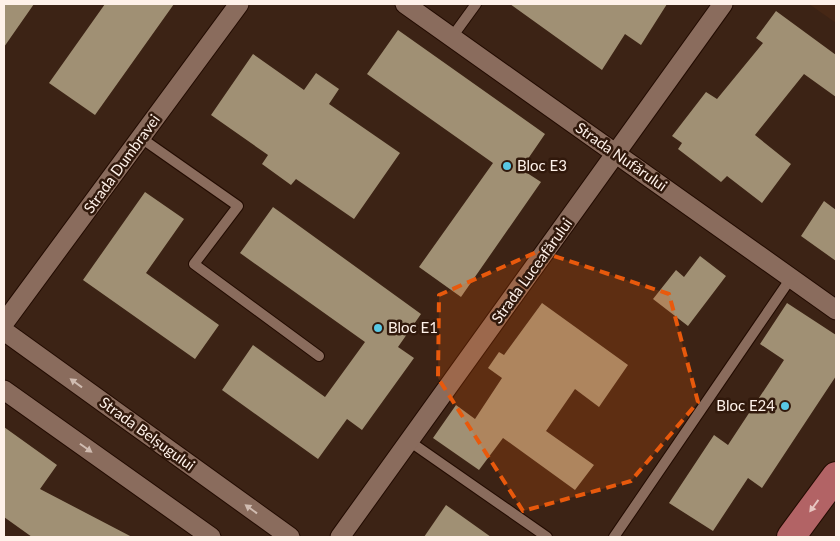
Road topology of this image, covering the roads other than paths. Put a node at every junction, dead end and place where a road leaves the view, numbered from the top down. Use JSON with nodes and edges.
{"nodes":[{"id":1,"x":239,"y":4,"type":"edge"},
{"id":2,"x":405,"y":4,"type":"edge"},
{"id":3,"x":476,"y":4,"type":"edge"},
{"id":4,"x":723,"y":4,"type":"edge"},
{"id":5,"x":452,"y":37,"type":"junction"},
{"id":6,"x":142,"y":138,"type":"junction"},
{"id":7,"x":616,"y":153,"type":"junction"},
{"id":8,"x":791,"y":278,"type":"junction"},
{"id":9,"x":836,"y":310,"type":"edge"},
{"id":10,"x":4,"y":323,"type":"edge"},
{"id":11,"x":4,"y":331,"type":"edge"},
{"id":12,"x":318,"y":356,"type":"dead end"},
{"id":13,"x":4,"y":390,"type":"edge"},
{"id":14,"x":409,"y":441,"type":"junction"},
{"id":15,"x":836,"y":476,"type":"edge"},
{"id":16,"x":211,"y":537,"type":"edge"},
{"id":17,"x":290,"y":537,"type":"edge"},
{"id":18,"x":340,"y":537,"type":"edge"},
{"id":19,"x":548,"y":537,"type":"edge"},
{"id":20,"x":614,"y":537,"type":"edge"},
{"id":21,"x":792,"y":537,"type":"edge"}],
"edges":[{"from":1,"to":6,"type":"street","name":"Strada Dumbravei"},
{"from":2,"to":5,"type":"street","name":"Strada Nufărului"},
{"from":3,"to":5,"type":"lane"},
{"from":4,"to":7,"type":"street","name":"Strada Luceafărului"},
{"from":5,"to":7,"type":"street","name":"Strada Nufărului"},
{"from":6,"to":10,"type":"street","name":"Strada Dumbravei"},
{"from":6,"to":12,"type":"lane"},
{"from":7,"to":8,"type":"street","name":"Strada Nufărului"},
{"from":7,"to":14,"type":"street","name":"Strada Luceafărului"},
{"from":8,"to":9,"type":"street","name":"Strada Nufărului"},
{"from":8,"to":20,"type":"lane"},
{"from":17,"to":11,"type":"street","name":"Strada Belșugului","one_way":true},
{"from":13,"to":16,"type":"street","one_way":true},
{"from":14,"to":18,"type":"street","name":"Strada Luceafărului"},
{"from":14,"to":19,"type":"lane"},
{"from":15,"to":21,"type":"main road","one_way":true}]}
